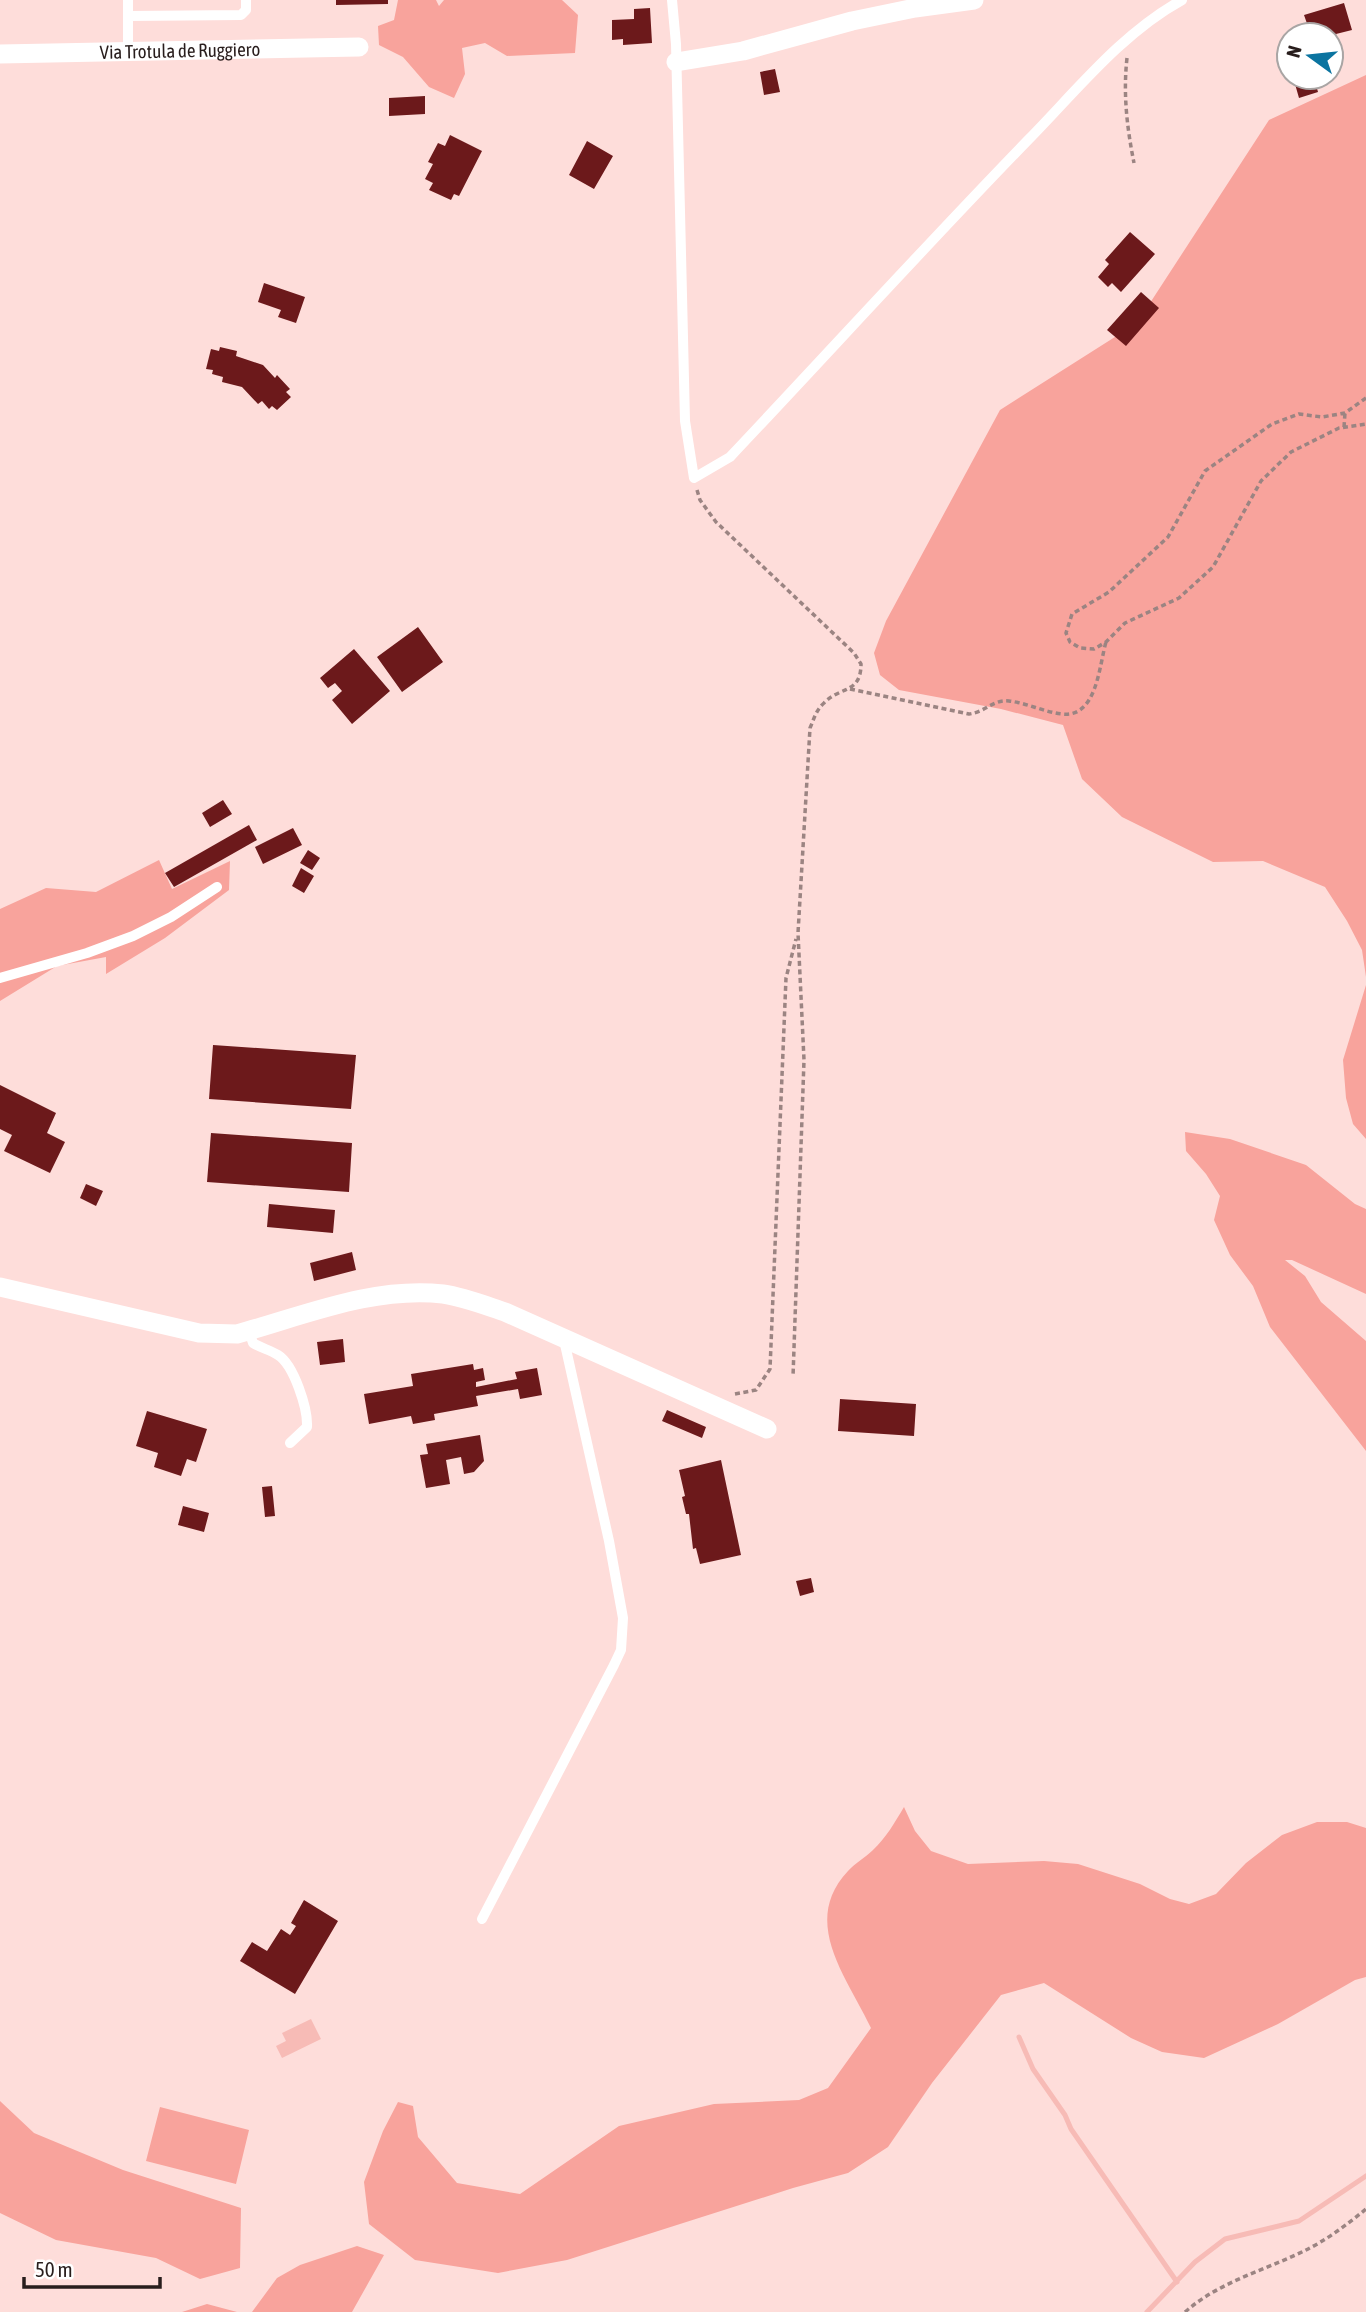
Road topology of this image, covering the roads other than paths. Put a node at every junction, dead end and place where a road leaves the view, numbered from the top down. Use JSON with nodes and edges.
{"nodes":[{"id":1,"x":128,"y":0,"type":"edge"},
{"id":2,"x":246,"y":0,"type":"edge"},
{"id":3,"x":672,"y":0,"type":"edge"},
{"id":4,"x":974,"y":0,"type":"edge"},
{"id":5,"x":1182,"y":0,"type":"edge"},
{"id":6,"x":128,"y":16,"type":"junction"},
{"id":7,"x":359,"y":47,"type":"dead end"},
{"id":8,"x":128,"y":52,"type":"junction"},
{"id":9,"x":0,"y":54,"type":"edge"},
{"id":10,"x":676,"y":62,"type":"junction"},
{"id":11,"x":217,"y":887,"type":"dead end"},
{"id":12,"x":0,"y":978,"type":"edge"},
{"id":13,"x":0,"y":1287,"type":"edge"},
{"id":14,"x":249,"y":1331,"type":"junction"},
{"id":15,"x":564,"y":1340,"type":"junction"},
{"id":16,"x":767,"y":1429,"type":"dead end"},
{"id":17,"x":290,"y":1443,"type":"dead end"},
{"id":18,"x":482,"y":1919,"type":"dead end"}],
"edges":[{"from":1,"to":6,"type":"lane"},
{"from":2,"to":6,"type":"lane"},
{"from":3,"to":10,"type":"lane"},
{"from":4,"to":10,"type":"street"},
{"from":5,"to":10,"type":"lane"},
{"from":6,"to":8,"type":"lane"},
{"from":7,"to":8,"type":"street","name":"Via Trotula de Ruggiero"},
{"from":8,"to":9,"type":"street","name":"Via Trotula de Ruggiero"},
{"from":11,"to":12,"type":"lane"},
{"from":13,"to":14,"type":"street"},
{"from":14,"to":15,"type":"street"},
{"from":14,"to":17,"type":"lane"},
{"from":15,"to":16,"type":"street"},
{"from":15,"to":18,"type":"lane"}]}
